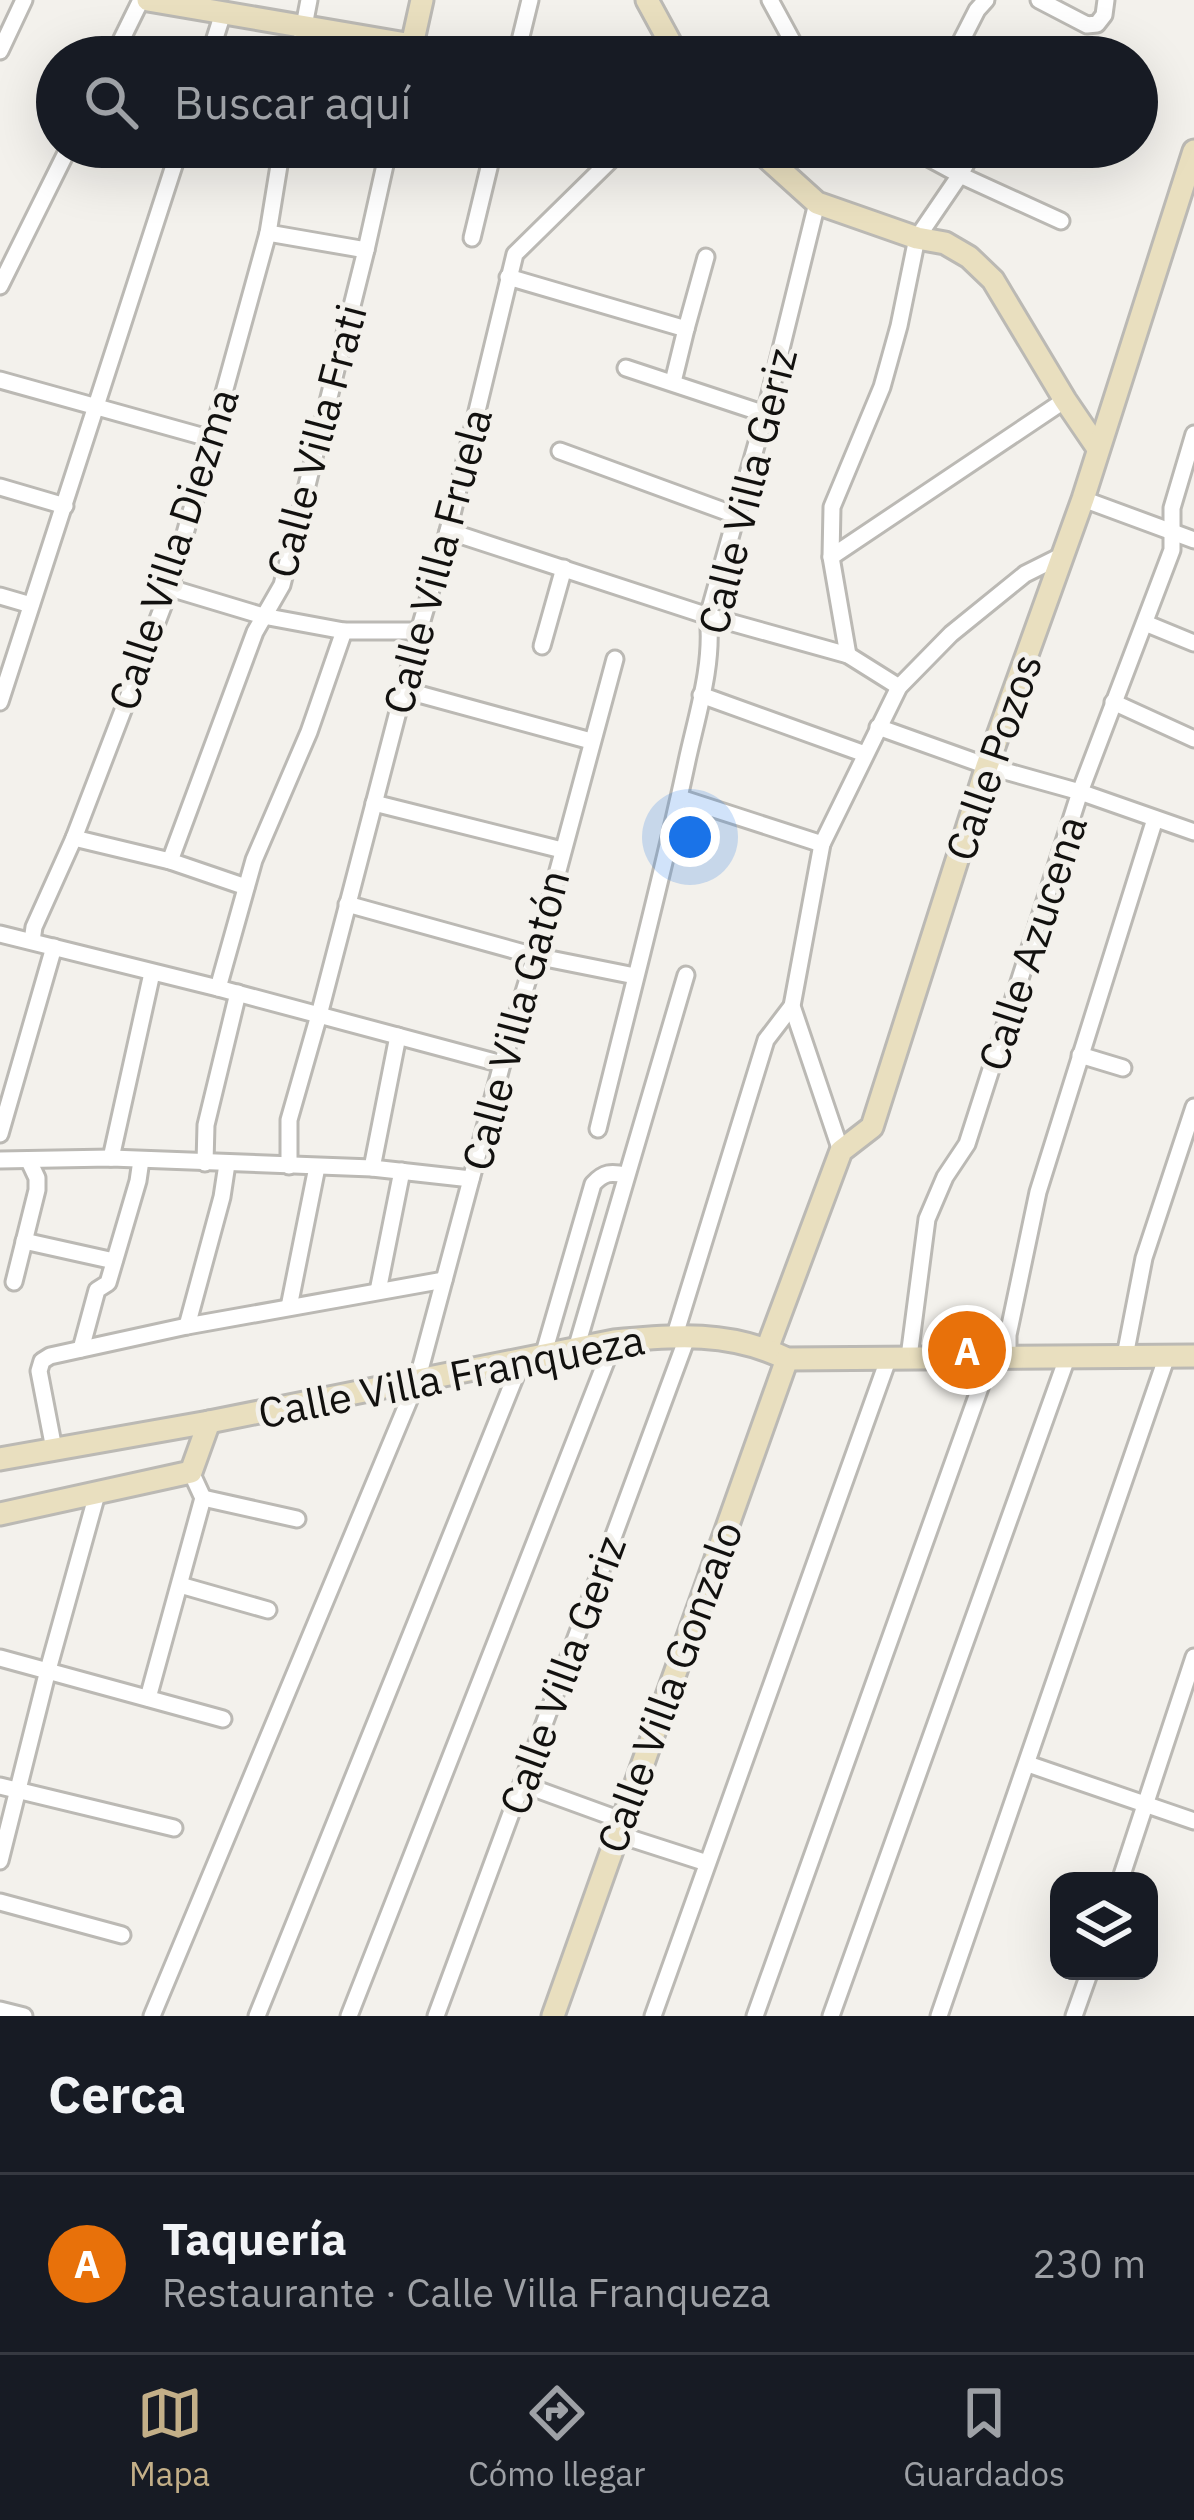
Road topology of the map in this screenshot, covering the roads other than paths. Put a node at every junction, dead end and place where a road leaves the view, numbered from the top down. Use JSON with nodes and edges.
{"nodes":[{"id":1,"x":24,"y":0,"type":"edge"},
{"id":2,"x":145,"y":0,"type":"edge"},
{"id":3,"x":309,"y":0,"type":"edge"},
{"id":4,"x":422,"y":0,"type":"edge"},
{"id":5,"x":530,"y":0,"type":"edge"},
{"id":6,"x":647,"y":0,"type":"edge"},
{"id":7,"x":770,"y":0,"type":"edge"},
{"id":8,"x":1039,"y":0,"type":"edge"},
{"id":9,"x":1106,"y":0,"type":"edge"},
{"id":10,"x":977,"y":3,"type":"edge"},
{"id":11,"x":197,"y":4,"type":"edge"},
{"id":12,"x":223,"y":13,"type":"junction"},
{"id":13,"x":303,"y":27,"type":"junction"},
{"id":14,"x":125,"y":36,"type":"edge"},
{"id":15,"x":215,"y":36,"type":"edge"},
{"id":16,"x":302,"y":36,"type":"edge"},
{"id":17,"x":344,"y":36,"type":"edge"},
{"id":18,"x":414,"y":36,"type":"edge"},
{"id":19,"x":521,"y":36,"type":"edge"},
{"id":20,"x":667,"y":36,"type":"edge"},
{"id":21,"x":790,"y":36,"type":"edge"},
{"id":22,"x":962,"y":36,"type":"edge"},
{"id":23,"x":0,"y":51,"type":"edge"},
{"id":24,"x":1194,"y":151,"type":"edge"},
{"id":25,"x":59,"y":168,"type":"edge"},
{"id":26,"x":173,"y":168,"type":"edge"},
{"id":27,"x":279,"y":168,"type":"edge"},
{"id":28,"x":384,"y":168,"type":"edge"},
{"id":29,"x":489,"y":168,"type":"edge"},
{"id":30,"x":603,"y":168,"type":"edge"},
{"id":31,"x":778,"y":168,"type":"edge"},
{"id":32,"x":947,"y":168,"type":"edge"},
{"id":33,"x":964,"y":168,"type":"edge"},
{"id":34,"x":960,"y":175,"type":"junction"},
{"id":35,"x":817,"y":203,"type":"junction"},
{"id":36,"x":1061,"y":221,"type":"dead end"},
{"id":37,"x":268,"y":233,"type":"junction"},
{"id":38,"x":472,"y":238,"type":"dead end"},
{"id":39,"x":917,"y":238,"type":"junction"},
{"id":40,"x":366,"y":250,"type":"junction"},
{"id":41,"x":706,"y":257,"type":"dead end"},
{"id":42,"x":508,"y":277,"type":"junction"},
{"id":43,"x":0,"y":286,"type":"edge"},
{"id":44,"x":686,"y":329,"type":"junction"},
{"id":45,"x":626,"y":368,"type":"dead end"},
{"id":46,"x":0,"y":380,"type":"edge"},
{"id":47,"x":673,"y":382,"type":"junction"},
{"id":48,"x":1065,"y":400,"type":"junction"},
{"id":49,"x":96,"y":407,"type":"junction"},
{"id":50,"x":765,"y":414,"type":"junction"},
{"id":51,"x":1194,"y":434,"type":"edge"},
{"id":52,"x":212,"y":439,"type":"junction"},
{"id":53,"x":1097,"y":447,"type":"junction"},
{"id":54,"x":560,"y":451,"type":"dead end"},
{"id":55,"x":0,"y":487,"type":"edge"},
{"id":56,"x":1083,"y":499,"type":"junction"},
{"id":57,"x":64,"y":506,"type":"junction"},
{"id":58,"x":736,"y":515,"type":"junction"},
{"id":59,"x":448,"y":531,"type":"junction"},
{"id":60,"x":1170,"y":531,"type":"junction"},
{"id":61,"x":1194,"y":540,"type":"edge"},
{"id":62,"x":1063,"y":555,"type":"junction"},
{"id":63,"x":831,"y":557,"type":"junction"},
{"id":64,"x":564,"y":568,"type":"junction"},
{"id":65,"x":170,"y":588,"type":"junction"},
{"id":66,"x":0,"y":596,"type":"edge"},
{"id":67,"x":31,"y":605,"type":"junction"},
{"id":68,"x":263,"y":616,"type":"junction"},
{"id":69,"x":708,"y":616,"type":"junction"},
{"id":70,"x":1145,"y":623,"type":"junction"},
{"id":71,"x":344,"y":631,"type":"junction"},
{"id":72,"x":418,"y":631,"type":"junction"},
{"id":73,"x":1194,"y":644,"type":"edge"},
{"id":74,"x":542,"y":646,"type":"dead end"},
{"id":75,"x":848,"y":655,"type":"junction"},
{"id":76,"x":615,"y":659,"type":"dead end"},
{"id":77,"x":899,"y":687,"type":"junction"},
{"id":78,"x":404,"y":690,"type":"junction"},
{"id":79,"x":701,"y":695,"type":"junction"},
{"id":80,"x":0,"y":702,"type":"edge"},
{"id":81,"x":1113,"y":702,"type":"junction"},
{"id":82,"x":878,"y":727,"type":"junction"},
{"id":83,"x":1194,"y":739,"type":"edge"},
{"id":84,"x":591,"y":741,"type":"junction"},
{"id":85,"x":865,"y":754,"type":"junction"},
{"id":86,"x":987,"y":766,"type":"junction"},
{"id":87,"x":1080,"y":792,"type":"junction"},
{"id":88,"x":680,"y":798,"type":"junction"},
{"id":89,"x":374,"y":803,"type":"junction"},
{"id":90,"x":1155,"y":819,"type":"junction"},
{"id":91,"x":1194,"y":832,"type":"edge"},
{"id":92,"x":74,"y":838,"type":"junction"},
{"id":93,"x":821,"y":844,"type":"junction"},
{"id":94,"x":562,"y":850,"type":"junction"},
{"id":95,"x":170,"y":861,"type":"junction"},
{"id":96,"x":246,"y":887,"type":"junction"},
{"id":97,"x":347,"y":904,"type":"junction"},
{"id":98,"x":0,"y":934,"type":"edge"},
{"id":99,"x":32,"y":941,"type":"junction"},
{"id":100,"x":54,"y":946,"type":"junction"},
{"id":101,"x":535,"y":956,"type":"junction"},
{"id":102,"x":152,"y":973,"type":"junction"},
{"id":103,"x":686,"y":975,"type":"dead end"},
{"id":104,"x":635,"y":976,"type":"junction"},
{"id":105,"x":218,"y":988,"type":"junction"},
{"id":106,"x":238,"y":993,"type":"junction"},
{"id":107,"x":792,"y":1006,"type":"junction"},
{"id":108,"x":319,"y":1015,"type":"junction"},
{"id":109,"x":398,"y":1036,"type":"junction"},
{"id":110,"x":1080,"y":1055,"type":"junction"},
{"id":111,"x":0,"y":1064,"type":"edge"},
{"id":112,"x":502,"y":1064,"type":"junction"},
{"id":113,"x":18,"y":1068,"type":"junction"},
{"id":114,"x":1124,"y":1068,"type":"dead end"},
{"id":115,"x":1194,"y":1107,"type":"edge"},
{"id":116,"x":598,"y":1129,"type":"dead end"},
{"id":117,"x":0,"y":1134,"type":"edge"},
{"id":118,"x":842,"y":1151,"type":"junction"},
{"id":119,"x":111,"y":1158,"type":"junction"},
{"id":120,"x":0,"y":1160,"type":"edge"},
{"id":121,"x":29,"y":1160,"type":"junction"},
{"id":122,"x":141,"y":1160,"type":"junction"},
{"id":123,"x":205,"y":1163,"type":"junction"},
{"id":124,"x":227,"y":1164,"type":"junction"},
{"id":125,"x":289,"y":1166,"type":"junction"},
{"id":126,"x":316,"y":1167,"type":"junction"},
{"id":127,"x":373,"y":1168,"type":"junction"},
{"id":128,"x":402,"y":1171,"type":"junction"},
{"id":129,"x":626,"y":1175,"type":"junction"},
{"id":130,"x":471,"y":1180,"type":"junction"},
{"id":131,"x":24,"y":1240,"type":"junction"},
{"id":132,"x":114,"y":1261,"type":"junction"},
{"id":133,"x":445,"y":1280,"type":"junction"},
{"id":134,"x":14,"y":1282,"type":"dead end"},
{"id":135,"x":378,"y":1291,"type":"junction"},
{"id":136,"x":289,"y":1307,"type":"junction"},
{"id":137,"x":187,"y":1327,"type":"junction"},
{"id":138,"x":682,"y":1335,"type":"junction"},
{"id":139,"x":614,"y":1341,"type":"junction"},
{"id":140,"x":81,"y":1349,"type":"junction"},
{"id":141,"x":576,"y":1349,"type":"junction"},
{"id":142,"x":777,"y":1354,"type":"junction"},
{"id":143,"x":999,"y":1356,"type":"junction"},
{"id":144,"x":1125,"y":1356,"type":"junction"},
{"id":145,"x":1166,"y":1356,"type":"junction"},
{"id":146,"x":1194,"y":1356,"type":"edge"},
{"id":147,"x":899,"y":1357,"type":"junction"},
{"id":148,"x":533,"y":1358,"type":"junction"},
{"id":149,"x":1067,"y":1358,"type":"junction"},
{"id":150,"x":418,"y":1381,"type":"junction"},
{"id":151,"x":209,"y":1422,"type":"junction"},
{"id":152,"x":54,"y":1449,"type":"junction"},
{"id":153,"x":0,"y":1459,"type":"edge"},
{"id":154,"x":191,"y":1472,"type":"junction"},
{"id":155,"x":97,"y":1494,"type":"junction"},
{"id":156,"x":203,"y":1498,"type":"junction"},
{"id":157,"x":0,"y":1514,"type":"edge"},
{"id":158,"x":297,"y":1520,"type":"dead end"},
{"id":159,"x":180,"y":1585,"type":"junction"},
{"id":160,"x":268,"y":1610,"type":"dead end"},
{"id":161,"x":1194,"y":1657,"type":"edge"},
{"id":162,"x":0,"y":1658,"type":"edge"},
{"id":163,"x":48,"y":1670,"type":"junction"},
{"id":164,"x":148,"y":1698,"type":"junction"},
{"id":165,"x":224,"y":1719,"type":"dead end"},
{"id":166,"x":1028,"y":1763,"type":"junction"},
{"id":167,"x":522,"y":1784,"type":"junction"},
{"id":168,"x":0,"y":1786,"type":"edge"},
{"id":169,"x":18,"y":1790,"type":"junction"},
{"id":170,"x":1145,"y":1805,"type":"junction"},
{"id":171,"x":1194,"y":1821,"type":"edge"},
{"id":172,"x":619,"y":1827,"type":"junction"},
{"id":173,"x":174,"y":1828,"type":"dead end"},
{"id":174,"x":0,"y":1861,"type":"edge"},
{"id":175,"x":707,"y":1863,"type":"junction"},
{"id":176,"x":1123,"y":1872,"type":"edge"},
{"id":177,"x":0,"y":1901,"type":"edge"},
{"id":178,"x":122,"y":1935,"type":"dead end"},
{"id":179,"x":1087,"y":1980,"type":"edge"},
{"id":180,"x":0,"y":2010,"type":"edge"},
{"id":181,"x":24,"y":2016,"type":"edge"},
{"id":182,"x":152,"y":2016,"type":"edge"},
{"id":183,"x":257,"y":2016,"type":"edge"},
{"id":184,"x":349,"y":2016,"type":"edge"},
{"id":185,"x":436,"y":2016,"type":"edge"},
{"id":186,"x":553,"y":2016,"type":"edge"},
{"id":187,"x":653,"y":2016,"type":"edge"},
{"id":188,"x":755,"y":2016,"type":"edge"},
{"id":189,"x":831,"y":2016,"type":"edge"},
{"id":190,"x":939,"y":2016,"type":"edge"},
{"id":191,"x":1075,"y":2016,"type":"edge"}],
"edges":[{"from":1,"to":23,"type":"street"},
{"from":2,"to":11,"type":"street"},
{"from":2,"to":14,"type":"street"},
{"from":3,"to":13,"type":"street"},
{"from":4,"to":18,"type":"street"},
{"from":5,"to":19,"type":"street"},
{"from":6,"to":20,"type":"street"},
{"from":7,"to":21,"type":"street"},
{"from":8,"to":9,"type":"street"},
{"from":10,"to":22,"type":"street"},
{"from":11,"to":12,"type":"street"},
{"from":12,"to":13,"type":"street"},
{"from":12,"to":15,"type":"street"},
{"from":13,"to":16,"type":"street"},
{"from":13,"to":17,"type":"street"},
{"from":24,"to":53,"type":"street","name":"Calle Pozos"},
{"from":25,"to":43,"type":"street"},
{"from":26,"to":49,"type":"street"},
{"from":27,"to":37,"type":"street","name":"Calle Villa Diezma"},
{"from":28,"to":40,"type":"street","name":"Calle Villa Frati"},
{"from":29,"to":38,"type":"street"},
{"from":30,"to":42,"type":"street","name":"Calle Villa Fruela"},
{"from":31,"to":35,"type":"street"},
{"from":32,"to":34,"type":"street"},
{"from":33,"to":34,"type":"street"},
{"from":34,"to":36,"type":"street"},
{"from":34,"to":39,"type":"street"},
{"from":35,"to":39,"type":"street"},
{"from":35,"to":50,"type":"street","name":"Calle Villa Geriz"},
{"from":37,"to":40,"type":"street"},
{"from":37,"to":52,"type":"street","name":"Calle Villa Diezma"},
{"from":39,"to":48,"type":"street"},
{"from":39,"to":63,"type":"street"},
{"from":40,"to":68,"type":"street","name":"Calle Villa Frati"},
{"from":41,"to":44,"type":"street"},
{"from":42,"to":44,"type":"street"},
{"from":42,"to":59,"type":"street","name":"Calle Villa Fruela"},
{"from":44,"to":47,"type":"street"},
{"from":45,"to":47,"type":"street"},
{"from":46,"to":49,"type":"street"},
{"from":47,"to":50,"type":"street"},
{"from":48,"to":53,"type":"street"},
{"from":48,"to":63,"type":"street"},
{"from":49,"to":52,"type":"street"},
{"from":49,"to":57,"type":"street"},
{"from":50,"to":58,"type":"street","name":"Calle Villa Geriz"},
{"from":51,"to":60,"type":"street","name":"Calle Azucena"},
{"from":52,"to":65,"type":"street","name":"Calle Villa Diezma"},
{"from":53,"to":56,"type":"street","name":"Calle Pozos"},
{"from":54,"to":58,"type":"street"},
{"from":55,"to":57,"type":"street"},
{"from":56,"to":60,"type":"street"},
{"from":56,"to":62,"type":"street","name":"Calle Pozos"},
{"from":57,"to":67,"type":"street"},
{"from":58,"to":69,"type":"street","name":"Calle Villa Geriz"},
{"from":59,"to":64,"type":"street"},
{"from":59,"to":72,"type":"street","name":"Calle Villa Fruela"},
{"from":60,"to":61,"type":"street"},
{"from":60,"to":70,"type":"street","name":"Calle Azucena"},
{"from":62,"to":77,"type":"street"},
{"from":62,"to":86,"type":"street","name":"Calle Pozos"},
{"from":63,"to":75,"type":"street"},
{"from":64,"to":69,"type":"street"},
{"from":64,"to":74,"type":"street"},
{"from":65,"to":68,"type":"street"},
{"from":65,"to":92,"type":"street","name":"Calle Villa Diezma"},
{"from":66,"to":67,"type":"street"},
{"from":67,"to":80,"type":"street"},
{"from":68,"to":71,"type":"street"},
{"from":68,"to":95,"type":"street","name":"Calle Villa Frati"},
{"from":69,"to":75,"type":"street"},
{"from":69,"to":79,"type":"street","name":"Calle Villa Geriz"},
{"from":70,"to":73,"type":"street"},
{"from":70,"to":81,"type":"street","name":"Calle Azucena"},
{"from":71,"to":72,"type":"street"},
{"from":71,"to":96,"type":"street"},
{"from":72,"to":78,"type":"street","name":"Calle Villa Fruela"},
{"from":75,"to":77,"type":"street"},
{"from":76,"to":84,"type":"street","name":"Calle Villa Gatón"},
{"from":77,"to":82,"type":"street"},
{"from":78,"to":84,"type":"street"},
{"from":78,"to":89,"type":"street","name":"Calle Villa Fruela"},
{"from":79,"to":85,"type":"street"},
{"from":79,"to":88,"type":"street","name":"Calle Villa Geriz"},
{"from":81,"to":83,"type":"street"},
{"from":81,"to":87,"type":"street","name":"Calle Azucena"},
{"from":82,"to":85,"type":"street"},
{"from":82,"to":86,"type":"street"},
{"from":84,"to":94,"type":"street","name":"Calle Villa Gatón"},
{"from":85,"to":93,"type":"street"},
{"from":86,"to":87,"type":"street"},
{"from":86,"to":118,"type":"street","name":"Calle Pozos"},
{"from":87,"to":90,"type":"street"},
{"from":87,"to":147,"type":"street","name":"Calle Azucena"},
{"from":88,"to":93,"type":"street"},
{"from":88,"to":104,"type":"street","name":"Calle Villa Geriz"},
{"from":89,"to":94,"type":"street"},
{"from":89,"to":97,"type":"street","name":"Calle Villa Fruela"},
{"from":90,"to":91,"type":"street"},
{"from":90,"to":110,"type":"street"},
{"from":92,"to":95,"type":"street"},
{"from":92,"to":99,"type":"street","name":"Calle Villa Diezma"},
{"from":93,"to":107,"type":"street"},
{"from":94,"to":101,"type":"street","name":"Calle Villa Gatón"},
{"from":95,"to":96,"type":"street"},
{"from":96,"to":105,"type":"street"},
{"from":97,"to":101,"type":"street"},
{"from":97,"to":108,"type":"street","name":"Calle Villa Fruela"},
{"from":98,"to":99,"type":"street"},
{"from":99,"to":100,"type":"street"},
{"from":100,"to":102,"type":"street"},
{"from":100,"to":113,"type":"street"},
{"from":101,"to":104,"type":"street"},
{"from":101,"to":112,"type":"street","name":"Calle Villa Gatón"},
{"from":102,"to":105,"type":"street"},
{"from":102,"to":119,"type":"street"},
{"from":103,"to":129,"type":"street"},
{"from":104,"to":116,"type":"street","name":"Calle Villa Geriz"},
{"from":105,"to":106,"type":"street"},
{"from":106,"to":108,"type":"street"},
{"from":106,"to":123,"type":"street"},
{"from":107,"to":118,"type":"street"},
{"from":107,"to":138,"type":"street"},
{"from":108,"to":109,"type":"street"},
{"from":108,"to":125,"type":"street","name":"Calle Villa Fruela"},
{"from":109,"to":112,"type":"street"},
{"from":109,"to":127,"type":"street"},
{"from":110,"to":114,"type":"street"},
{"from":110,"to":143,"type":"street"},
{"from":111,"to":113,"type":"street"},
{"from":112,"to":130,"type":"street","name":"Calle Villa Gatón"},
{"from":113,"to":117,"type":"street"},
{"from":115,"to":144,"type":"street"},
{"from":118,"to":142,"type":"street","name":"Calle Pozos"},
{"from":119,"to":121,"type":"street"},
{"from":119,"to":122,"type":"street"},
{"from":120,"to":121,"type":"street"},
{"from":121,"to":131,"type":"street"},
{"from":122,"to":123,"type":"street"},
{"from":122,"to":132,"type":"street"},
{"from":123,"to":124,"type":"street"},
{"from":124,"to":125,"type":"street"},
{"from":124,"to":137,"type":"street"},
{"from":125,"to":126,"type":"street"},
{"from":126,"to":127,"type":"street"},
{"from":126,"to":136,"type":"street"},
{"from":127,"to":128,"type":"street"},
{"from":128,"to":130,"type":"street"},
{"from":128,"to":135,"type":"street"},
{"from":129,"to":141,"type":"street"},
{"from":129,"to":148,"type":"street"},
{"from":130,"to":133,"type":"street","name":"Calle Villa Gatón"},
{"from":131,"to":132,"type":"street"},
{"from":131,"to":134,"type":"street"},
{"from":132,"to":140,"type":"street"},
{"from":133,"to":135,"type":"street"},
{"from":133,"to":150,"type":"street","name":"Calle Villa Gatón"},
{"from":135,"to":136,"type":"street"},
{"from":136,"to":137,"type":"street"},
{"from":137,"to":140,"type":"street"},
{"from":138,"to":139,"type":"street","name":"Calle Villa Franqueza"},
{"from":138,"to":142,"type":"street","name":"Calle Villa Franqueza"},
{"from":138,"to":167,"type":"street","name":"Calle Villa Geriz"},
{"from":139,"to":141,"type":"street","name":"Calle Villa Franqueza"},
{"from":139,"to":184,"type":"street"},
{"from":140,"to":152,"type":"street"},
{"from":141,"to":148,"type":"street","name":"Calle Villa Franqueza"},
{"from":142,"to":147,"type":"street","name":"Calle Villa Franqueza"},
{"from":142,"to":172,"type":"street","name":"Calle Villa Gonzalo"},
{"from":143,"to":147,"type":"street","name":"Calle Villa Franqueza"},
{"from":143,"to":149,"type":"street","name":"Calle Villa Franqueza"},
{"from":143,"to":188,"type":"street"},
{"from":144,"to":145,"type":"street","name":"Calle Villa Franqueza"},
{"from":144,"to":149,"type":"street","name":"Calle Villa Franqueza"},
{"from":145,"to":146,"type":"street","name":"Calle Villa Franqueza"},
{"from":145,"to":166,"type":"street"},
{"from":147,"to":175,"type":"street","name":"Calle Azucena"},
{"from":148,"to":150,"type":"street","name":"Calle Villa Franqueza"},
{"from":148,"to":183,"type":"street"},
{"from":149,"to":189,"type":"street"},
{"from":150,"to":151,"type":"street","name":"Calle Villa Franqueza"},
{"from":150,"to":182,"type":"street"},
{"from":151,"to":152,"type":"street","name":"Calle Villa Franqueza"},
{"from":151,"to":154,"type":"street","name":"Calle Villa Franqueza"},
{"from":152,"to":153,"type":"street","name":"Calle Villa Franqueza"},
{"from":154,"to":155,"type":"street"},
{"from":154,"to":156,"type":"street"},
{"from":155,"to":157,"type":"street"},
{"from":155,"to":163,"type":"street"},
{"from":156,"to":158,"type":"street"},
{"from":156,"to":159,"type":"street"},
{"from":159,"to":160,"type":"street"},
{"from":159,"to":164,"type":"street"},
{"from":161,"to":170,"type":"street"},
{"from":162,"to":163,"type":"street"},
{"from":163,"to":164,"type":"street"},
{"from":163,"to":169,"type":"street"},
{"from":164,"to":165,"type":"street"},
{"from":166,"to":170,"type":"street"},
{"from":166,"to":190,"type":"street"},
{"from":167,"to":172,"type":"street"},
{"from":167,"to":185,"type":"street","name":"Calle Villa Geriz"},
{"from":168,"to":169,"type":"street"},
{"from":169,"to":173,"type":"street"},
{"from":169,"to":174,"type":"street"},
{"from":170,"to":171,"type":"street"},
{"from":170,"to":176,"type":"street"},
{"from":172,"to":175,"type":"street"},
{"from":172,"to":186,"type":"street","name":"Calle Villa Gonzalo"},
{"from":175,"to":187,"type":"street","name":"Calle Azucena"},
{"from":177,"to":178,"type":"street"},
{"from":179,"to":191,"type":"street"},
{"from":180,"to":181,"type":"street"}]}
